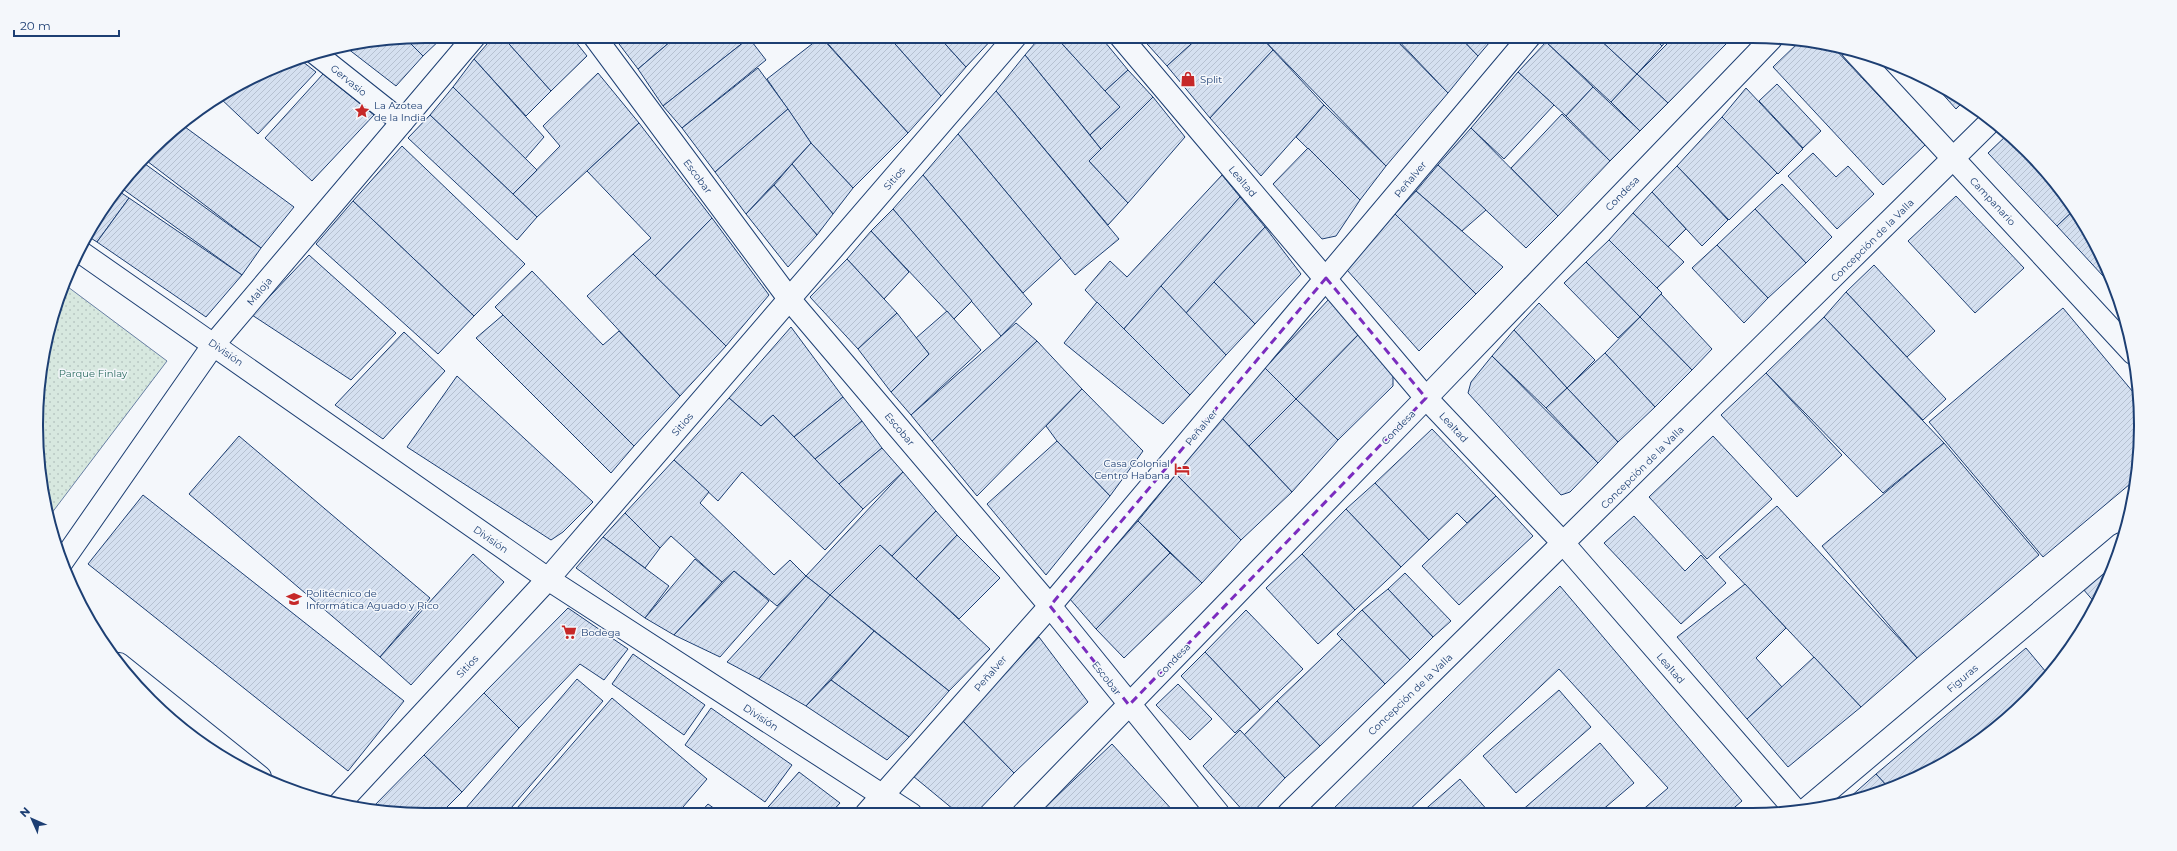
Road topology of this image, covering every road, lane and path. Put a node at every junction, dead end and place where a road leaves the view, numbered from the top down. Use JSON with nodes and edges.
{"nodes":[{"id":1,"x":469,"y":43,"type":"edge"},
{"id":2,"x":599,"y":43,"type":"edge"},
{"id":3,"x":1010,"y":43,"type":"edge"},
{"id":4,"x":1126,"y":43,"type":"edge"},
{"id":5,"x":1524,"y":43,"type":"edge"},
{"id":6,"x":1765,"y":44,"type":"edge"},
{"id":7,"x":321,"y":58,"type":"edge"},
{"id":8,"x":1862,"y":59,"type":"edge"},
{"id":9,"x":402,"y":122,"type":"junction"},
{"id":10,"x":1987,"y":125,"type":"edge"},
{"id":11,"x":1954,"y":159,"type":"junction"},
{"id":12,"x":83,"y":254,"type":"edge"},
{"id":13,"x":1326,"y":278,"type":"junction"},
{"id":14,"x":790,"y":300,"type":"junction"},
{"id":15,"x":214,"y":344,"type":"junction"},
{"id":16,"x":2126,"y":346,"type":"edge"},
{"id":17,"x":1426,"y":398,"type":"junction"},
{"id":18,"x":1564,"y":544,"type":"junction"},
{"id":19,"x":2113,"y":550,"type":"edge"},
{"id":20,"x":66,"y":556,"type":"edge"},
{"id":21,"x":548,"y":579,"type":"junction"},
{"id":22,"x":1050,"y":606,"type":"junction"},
{"id":23,"x":143,"y":684,"type":"edge"},
{"id":24,"x":1129,"y":705,"type":"junction"},
{"id":25,"x":234,"y":757,"type":"edge"},
{"id":26,"x":882,"y":796,"type":"junction"},
{"id":27,"x":344,"y":799,"type":"edge"},
{"id":28,"x":1814,"y":803,"type":"edge"},
{"id":29,"x":1792,"y":806,"type":"edge"},
{"id":30,"x":871,"y":808,"type":"edge"},
{"id":31,"x":901,"y":808,"type":"edge"},
{"id":32,"x":1029,"y":808,"type":"edge"},
{"id":33,"x":1214,"y":808,"type":"edge"},
{"id":34,"x":1294,"y":808,"type":"edge"}],
"edges":[{"from":1,"to":9,"type":"street","name":"Maloja"},
{"from":2,"to":14,"type":"street","name":"Escobar"},
{"from":3,"to":14,"type":"street","name":"Sitios"},
{"from":4,"to":13,"type":"street","name":"Lealtad"},
{"from":5,"to":13,"type":"street","name":"Peñalver"},
{"from":6,"to":17,"type":"street","name":"Condesa"},
{"from":7,"to":9,"type":"street","name":"Gervasio"},
{"from":8,"to":11,"type":"street","name":"Campanario"},
{"from":9,"to":15,"type":"street","name":"Maloja"},
{"from":10,"to":11,"type":"street","name":"Concepción de la Valla"},
{"from":11,"to":16,"type":"street","name":"Campanario"},
{"from":11,"to":18,"type":"street","name":"Concepción de la Valla"},
{"from":12,"to":15,"type":"street","name":"División"},
{"from":13,"to":17,"type":"street","name":"Lealtad"},
{"from":13,"to":22,"type":"street","name":"Peñalver"},
{"from":14,"to":21,"type":"street","name":"Sitios"},
{"from":14,"to":22,"type":"street","name":"Escobar"},
{"from":15,"to":20,"type":"street","name":"Maloja"},
{"from":15,"to":21,"type":"street","name":"División"},
{"from":17,"to":18,"type":"street","name":"Lealtad"},
{"from":17,"to":24,"type":"street","name":"Condesa"},
{"from":18,"to":29,"type":"street","name":"Lealtad"},
{"from":18,"to":34,"type":"street","name":"Concepción de la Valla"},
{"from":19,"to":28,"type":"street","name":"Figuras"},
{"from":21,"to":26,"type":"street","name":"División"},
{"from":21,"to":27,"type":"street","name":"Sitios"},
{"from":22,"to":24,"type":"street","name":"Escobar"},
{"from":22,"to":26,"type":"street","name":"Peñalver"},
{"from":23,"to":25,"type":"street"},
{"from":24,"to":32,"type":"street","name":"Condesa"},
{"from":24,"to":33,"type":"street","name":"Escobar"},
{"from":26,"to":30,"type":"street","name":"Peñalver"},
{"from":26,"to":31,"type":"street","name":"División"}]}
